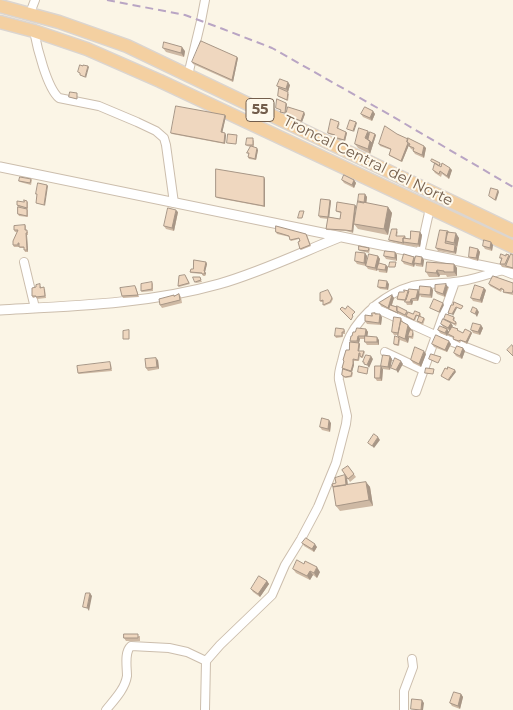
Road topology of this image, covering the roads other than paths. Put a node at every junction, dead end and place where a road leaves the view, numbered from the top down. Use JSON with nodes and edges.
{"nodes":[{"id":1,"x":35,"y":0,"type":"edge"},
{"id":2,"x":205,"y":0,"type":"edge"},
{"id":3,"x":0,"y":6,"type":"edge"},
{"id":4,"x":30,"y":13,"type":"junction"},
{"id":5,"x":0,"y":22,"type":"edge"},
{"id":6,"x":34,"y":31,"type":"junction"},
{"id":7,"x":188,"y":75,"type":"junction"},
{"id":8,"x":0,"y":167,"type":"edge"},
{"id":9,"x":174,"y":203,"type":"junction"},
{"id":10,"x":430,"y":208,"type":"junction"},
{"id":11,"x":513,"y":231,"type":"edge"},
{"id":12,"x":340,"y":237,"type":"junction"},
{"id":13,"x":513,"y":247,"type":"edge"},
{"id":14,"x":420,"y":253,"type":"junction"},
{"id":15,"x":24,"y":262,"type":"dead end"},
{"id":16,"x":472,"y":263,"type":"junction"},
{"id":17,"x":503,"y":270,"type":"junction"},
{"id":18,"x":513,"y":274,"type":"edge"},
{"id":19,"x":471,"y":279,"type":"junction"},
{"id":20,"x":455,"y":282,"type":"junction"},
{"id":21,"x":373,"y":307,"type":"junction"},
{"id":22,"x":35,"y":308,"type":"junction"},
{"id":23,"x":0,"y":310,"type":"edge"},
{"id":24,"x":435,"y":335,"type":"junction"},
{"id":25,"x":385,"y":352,"type":"dead end"},
{"id":26,"x":496,"y":359,"type":"dead end"},
{"id":27,"x":423,"y":370,"type":"junction"},
{"id":28,"x":416,"y":392,"type":"dead end"},
{"id":29,"x":412,"y":659,"type":"dead end"},
{"id":30,"x":206,"y":662,"type":"junction"},
{"id":31,"x":106,"y":710,"type":"edge"},
{"id":32,"x":205,"y":710,"type":"edge"},
{"id":33,"x":404,"y":710,"type":"edge"}],
"edges":[{"from":1,"to":4,"type":"street"},
{"from":2,"to":7,"type":"street"},
{"from":3,"to":4,"type":"highway","name":"Troncal Central del Norte","number":"55"},
{"from":4,"to":7,"type":"highway","name":"Troncal Central del Norte","number":"55"},
{"from":5,"to":6,"type":"highway","name":"Troncal Central del Norte","number":"55"},
{"from":6,"to":9,"type":"street"},
{"from":6,"to":10,"type":"highway","name":"Troncal Central del Norte","number":"55"},
{"from":7,"to":11,"type":"highway","name":"Troncal Central del Norte","number":"55"},
{"from":8,"to":9,"type":"street"},
{"from":9,"to":12,"type":"street"},
{"from":10,"to":13,"type":"highway","name":"Troncal Central del Norte","number":"55"},
{"from":10,"to":14,"type":"street"},
{"from":12,"to":14,"type":"street"},
{"from":12,"to":22,"type":"street"},
{"from":14,"to":16,"type":"street"},
{"from":15,"to":22,"type":"street"},
{"from":16,"to":17,"type":"street"},
{"from":16,"to":19,"type":"street"},
{"from":17,"to":18,"type":"street"},
{"from":17,"to":19,"type":"street"},
{"from":19,"to":20,"type":"street"},
{"from":20,"to":21,"type":"street"},
{"from":20,"to":24,"type":"street"},
{"from":21,"to":24,"type":"street"},
{"from":21,"to":30,"type":"street"},
{"from":22,"to":23,"type":"street"},
{"from":24,"to":26,"type":"street"},
{"from":24,"to":27,"type":"street"},
{"from":25,"to":27,"type":"street"},
{"from":27,"to":28,"type":"street"},
{"from":29,"to":33,"type":"street"},
{"from":30,"to":31,"type":"street"},
{"from":30,"to":32,"type":"street"}]}
